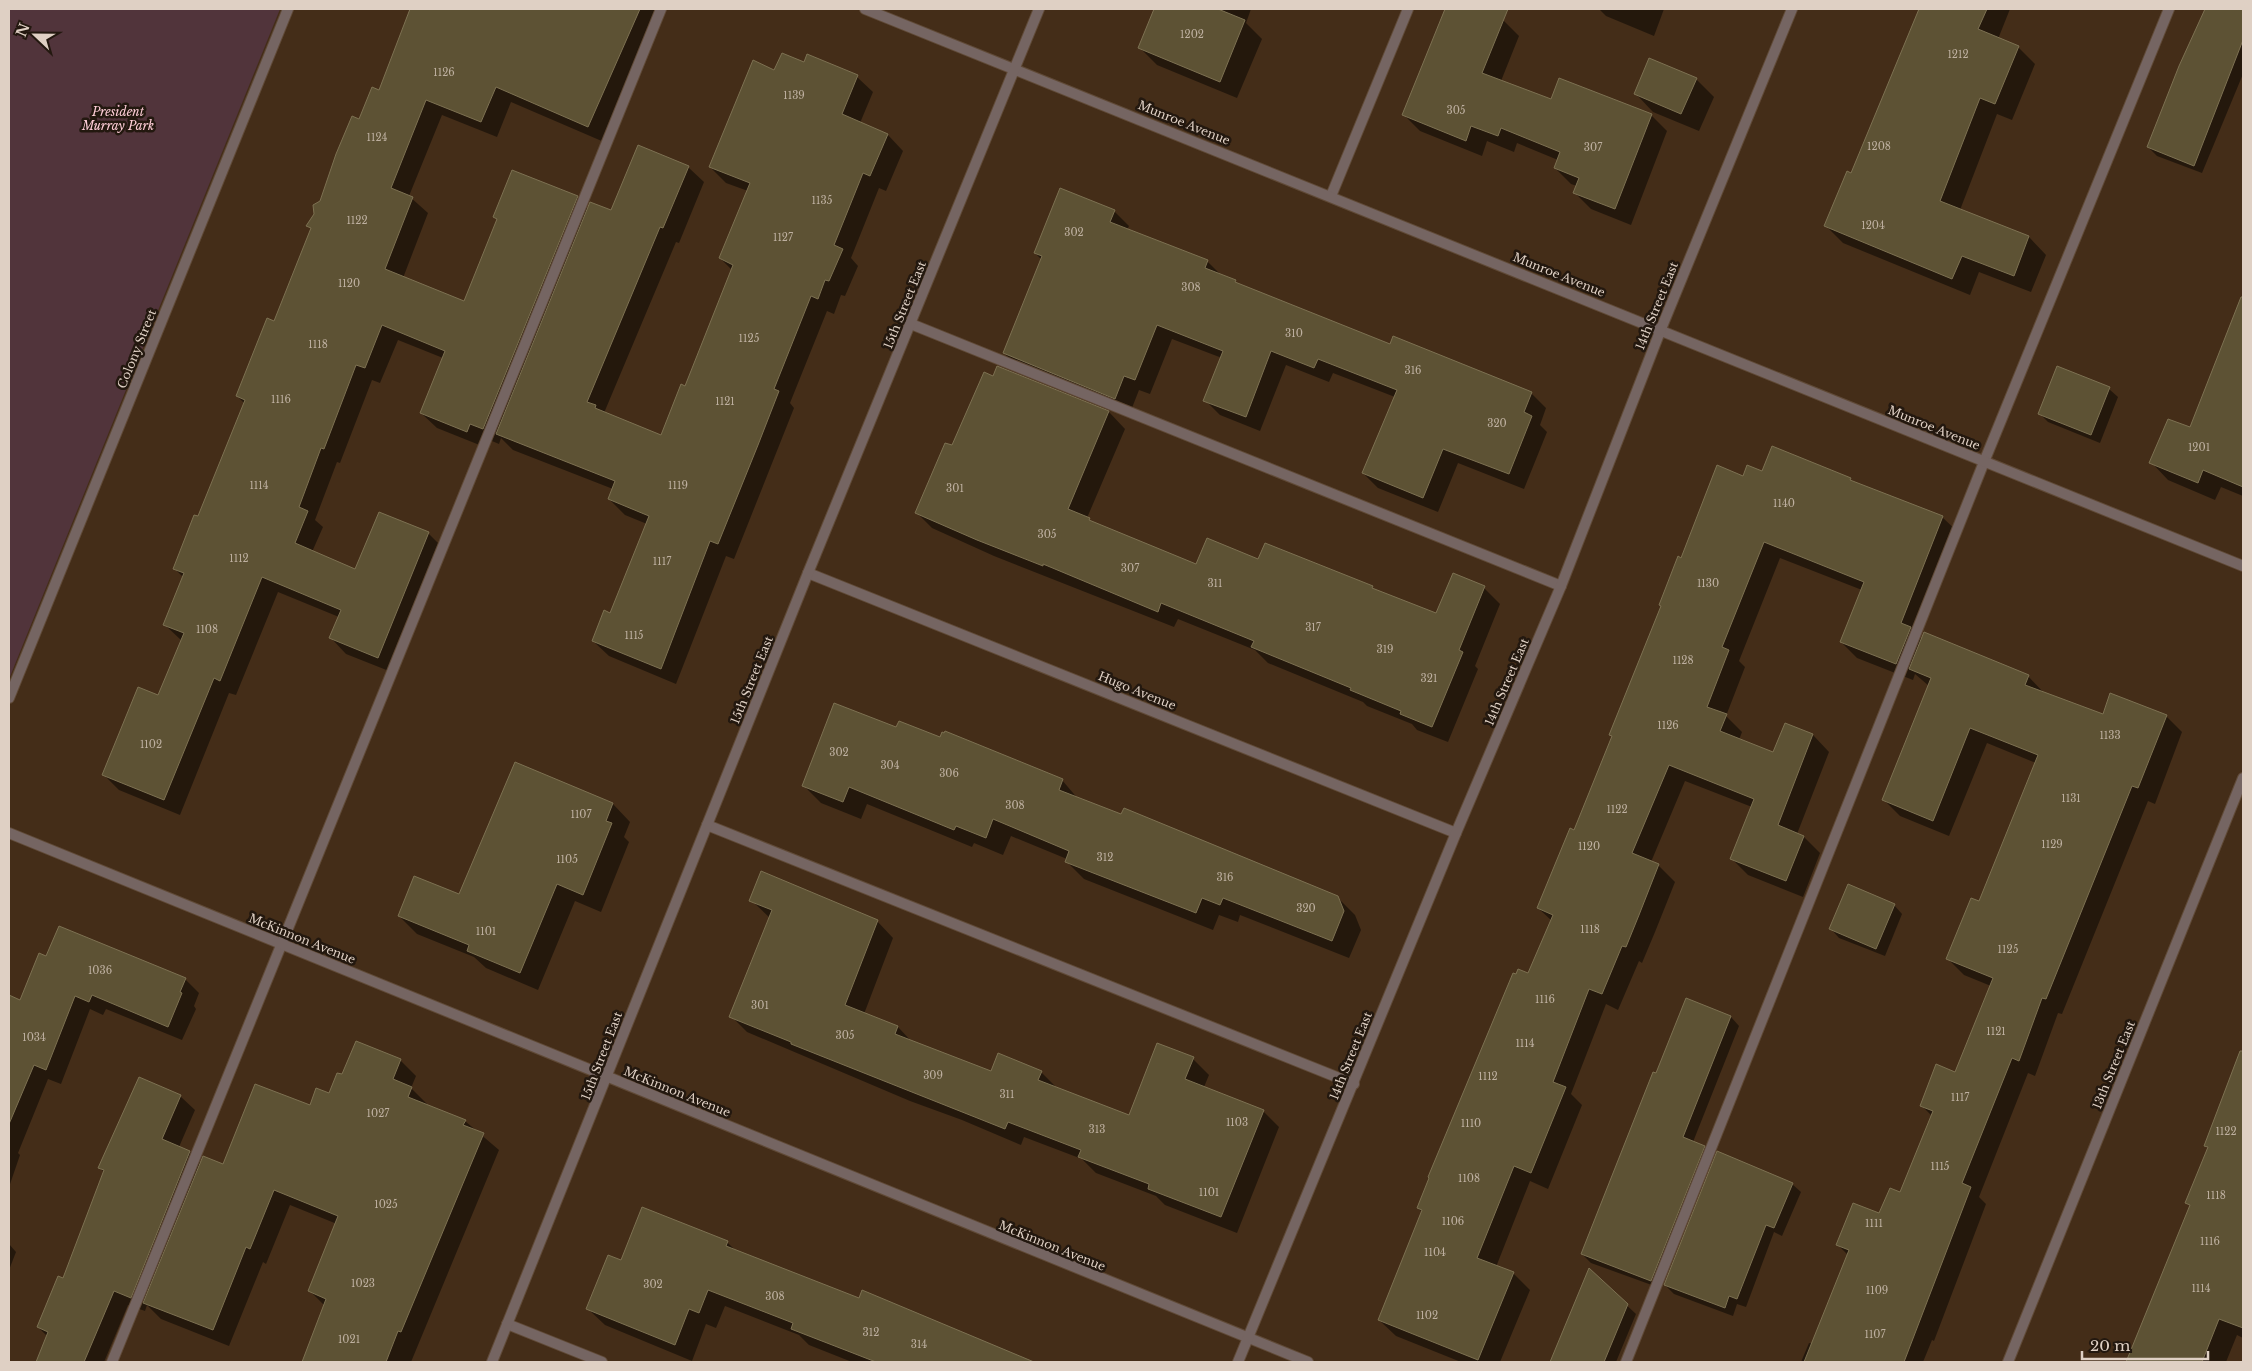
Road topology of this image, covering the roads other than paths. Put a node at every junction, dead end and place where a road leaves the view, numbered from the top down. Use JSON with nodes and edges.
{"nodes":[{"id":1,"x":288,"y":9,"type":"edge"},
{"id":2,"x":661,"y":9,"type":"edge"},
{"id":3,"x":865,"y":9,"type":"edge"},
{"id":4,"x":1039,"y":9,"type":"edge"},
{"id":5,"x":1408,"y":9,"type":"edge"},
{"id":6,"x":1792,"y":9,"type":"edge"},
{"id":7,"x":2169,"y":9,"type":"edge"},
{"id":8,"x":1015,"y":69,"type":"junction"},
{"id":9,"x":1331,"y":196,"type":"junction"},
{"id":10,"x":911,"y":324,"type":"junction"},
{"id":11,"x":1661,"y":329,"type":"junction"},
{"id":12,"x":1984,"y":462,"type":"junction"},
{"id":13,"x":2243,"y":566,"type":"edge"},
{"id":14,"x":808,"y":573,"type":"junction"},
{"id":15,"x":1561,"y":586,"type":"junction"},
{"id":16,"x":9,"y":698,"type":"edge"},
{"id":17,"x":2243,"y":778,"type":"edge"},
{"id":18,"x":707,"y":825,"type":"junction"},
{"id":19,"x":9,"y":833,"type":"edge"},
{"id":20,"x":1456,"y":833,"type":"junction"},
{"id":21,"x":282,"y":944,"type":"junction"},
{"id":22,"x":608,"y":1077,"type":"junction"},
{"id":23,"x":1354,"y":1084,"type":"junction"},
{"id":24,"x":507,"y":1324,"type":"junction"},
{"id":25,"x":1248,"y":1339,"type":"junction"},
{"id":26,"x":112,"y":1362,"type":"edge"},
{"id":27,"x":492,"y":1362,"type":"edge"},
{"id":28,"x":602,"y":1362,"type":"edge"},
{"id":29,"x":1238,"y":1362,"type":"edge"},
{"id":30,"x":1308,"y":1362,"type":"edge"},
{"id":31,"x":1626,"y":1362,"type":"edge"},
{"id":32,"x":2008,"y":1362,"type":"edge"}],
"edges":[{"from":1,"to":16,"type":"street","name":"Colony Street"},
{"from":2,"to":21,"type":"street"},
{"from":3,"to":8,"type":"street","name":"Munroe Avenue"},
{"from":4,"to":8,"type":"street","name":"15th Street East"},
{"from":5,"to":9,"type":"street"},
{"from":6,"to":11,"type":"street","name":"14th Street East"},
{"from":7,"to":12,"type":"street"},
{"from":8,"to":9,"type":"street","name":"Munroe Avenue"},
{"from":8,"to":10,"type":"street","name":"15th Street East"},
{"from":9,"to":11,"type":"street","name":"Munroe Avenue"},
{"from":10,"to":14,"type":"street","name":"15th Street East"},
{"from":10,"to":15,"type":"street"},
{"from":11,"to":12,"type":"street","name":"Munroe Avenue"},
{"from":11,"to":15,"type":"street","name":"14th Street East"},
{"from":12,"to":13,"type":"street","name":"Munroe Avenue"},
{"from":12,"to":31,"type":"street"},
{"from":14,"to":18,"type":"street","name":"15th Street East"},
{"from":14,"to":20,"type":"street","name":"Hugo Avenue"},
{"from":15,"to":20,"type":"street","name":"14th Street East"},
{"from":17,"to":32,"type":"street","name":"13th Street East"},
{"from":18,"to":22,"type":"street","name":"15th Street East"},
{"from":18,"to":23,"type":"street"},
{"from":19,"to":21,"type":"street","name":"McKinnon Avenue"},
{"from":20,"to":23,"type":"street","name":"14th Street East"},
{"from":21,"to":22,"type":"street","name":"McKinnon Avenue"},
{"from":21,"to":26,"type":"street"},
{"from":22,"to":24,"type":"street","name":"15th Street East"},
{"from":22,"to":25,"type":"street","name":"McKinnon Avenue"},
{"from":23,"to":25,"type":"street","name":"14th Street East"},
{"from":24,"to":27,"type":"street","name":"15th Street East"},
{"from":24,"to":28,"type":"street"},
{"from":25,"to":29,"type":"street","name":"14th Street East"},
{"from":25,"to":30,"type":"street","name":"McKinnon Avenue"}]}
